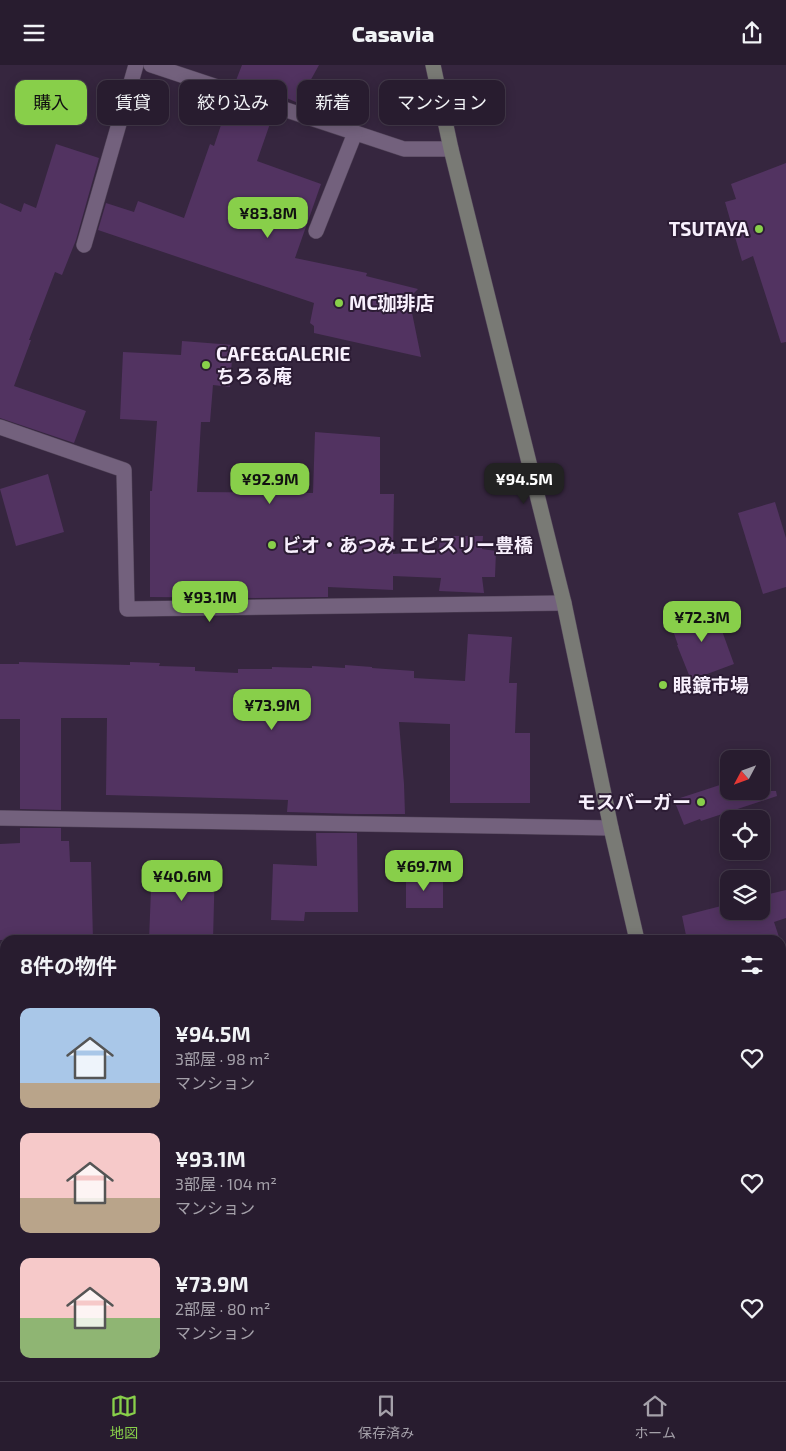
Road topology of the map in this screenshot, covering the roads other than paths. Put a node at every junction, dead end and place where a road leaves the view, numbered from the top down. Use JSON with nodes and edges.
{"nodes":[{"id":1,"x":136,"y":65,"type":"edge"},
{"id":2,"x":151,"y":65,"type":"edge"},
{"id":3,"x":433,"y":65,"type":"edge"},
{"id":4,"x":356,"y":133,"type":"junction"},
{"id":5,"x":451,"y":149,"type":"junction"},
{"id":6,"x":316,"y":231,"type":"dead end"},
{"id":7,"x":84,"y":245,"type":"dead end"},
{"id":8,"x":0,"y":427,"type":"edge"},
{"id":9,"x":564,"y":603,"type":"junction"},
{"id":10,"x":0,"y":818,"type":"edge"},
{"id":11,"x":610,"y":828,"type":"junction"},
{"id":12,"x":635,"y":935,"type":"edge"}],
"edges":[{"from":1,"to":7,"type":"street"},
{"from":2,"to":4,"type":"street"},
{"from":3,"to":5,"type":"street"},
{"from":4,"to":5,"type":"street"},
{"from":4,"to":6,"type":"street"},
{"from":5,"to":9,"type":"street"},
{"from":8,"to":9,"type":"street"},
{"from":9,"to":11,"type":"street"},
{"from":10,"to":11,"type":"street"},
{"from":11,"to":12,"type":"street"}]}
